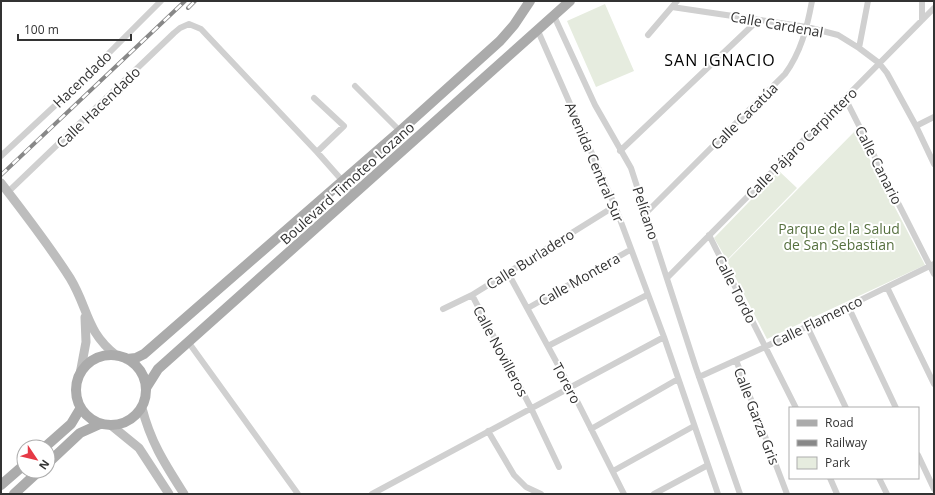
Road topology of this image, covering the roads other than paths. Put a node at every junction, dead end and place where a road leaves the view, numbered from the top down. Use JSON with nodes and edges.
{"nodes":[{"id":1,"x":162,"y":1,"type":"edge"},
{"id":2,"x":530,"y":1,"type":"edge"},
{"id":3,"x":570,"y":1,"type":"edge"},
{"id":4,"x":677,"y":1,"type":"edge"},
{"id":5,"x":812,"y":1,"type":"edge"},
{"id":6,"x":868,"y":1,"type":"edge"},
{"id":7,"x":922,"y":1,"type":"edge"},
{"id":8,"x":672,"y":7,"type":"junction"},
{"id":9,"x":934,"y":8,"type":"edge"},
{"id":10,"x":757,"y":20,"type":"junction"},
{"id":11,"x":922,"y":20,"type":"junction"},
{"id":12,"x":547,"y":23,"type":"junction"},
{"id":13,"x":807,"y":27,"type":"junction"},
{"id":14,"x":648,"y":34,"type":"dead end"},
{"id":15,"x":859,"y":48,"type":"junction"},
{"id":16,"x":879,"y":63,"type":"junction"},
{"id":17,"x":355,"y":86,"type":"dead end"},
{"id":18,"x":314,"y":98,"type":"dead end"},
{"id":19,"x":845,"y":98,"type":"junction"},
{"id":20,"x":934,"y":117,"type":"edge"},
{"id":21,"x":916,"y":126,"type":"junction"},
{"id":22,"x":400,"y":131,"type":"junction"},
{"id":23,"x":620,"y":151,"type":"junction"},
{"id":24,"x":317,"y":152,"type":"junction"},
{"id":25,"x":1,"y":156,"type":"edge"},
{"id":26,"x":934,"y":163,"type":"edge"},
{"id":27,"x":343,"y":182,"type":"junction"},
{"id":28,"x":1,"y":183,"type":"edge"},
{"id":29,"x":8,"y":192,"type":"junction"},
{"id":30,"x":355,"y":195,"type":"junction"},
{"id":31,"x":615,"y":206,"type":"junction"},
{"id":32,"x":310,"y":210,"type":"junction"},
{"id":33,"x":645,"y":214,"type":"junction"},
{"id":34,"x":322,"y":224,"type":"junction"},
{"id":35,"x":709,"y":235,"type":"junction"},
{"id":36,"x":630,"y":250,"type":"junction"},
{"id":37,"x":932,"y":265,"type":"edge"},
{"id":38,"x":508,"y":273,"type":"junction"},
{"id":39,"x":934,"y":274,"type":"edge"},
{"id":40,"x":668,"y":277,"type":"junction"},
{"id":41,"x":887,"y":287,"type":"junction"},
{"id":42,"x":472,"y":295,"type":"junction"},
{"id":43,"x":647,"y":295,"type":"junction"},
{"id":44,"x":848,"y":306,"type":"junction"},
{"id":45,"x":528,"y":308,"type":"junction"},
{"id":46,"x":443,"y":309,"type":"dead end"},
{"id":47,"x":85,"y":314,"type":"junction"},
{"id":48,"x":807,"y":326,"type":"junction"},
{"id":49,"x":664,"y":337,"type":"junction"},
{"id":50,"x":189,"y":343,"type":"junction"},
{"id":51,"x":548,"y":346,"type":"junction"},
{"id":52,"x":765,"y":347,"type":"junction"},
{"id":53,"x":122,"y":357,"type":"junction"},
{"id":54,"x":736,"y":360,"type":"junction"},
{"id":55,"x":80,"y":374,"type":"junction"},
{"id":56,"x":699,"y":377,"type":"junction"},
{"id":57,"x":678,"y":379,"type":"junction"},
{"id":58,"x":934,"y":384,"type":"edge"},
{"id":59,"x":570,"y":387,"type":"junction"},
{"id":60,"x":146,"y":388,"type":"junction"},
{"id":61,"x":795,"y":407,"type":"edge"},
{"id":62,"x":846,"y":407,"type":"edge"},
{"id":63,"x":896,"y":407,"type":"edge"},
{"id":64,"x":142,"y":408,"type":"junction"},
{"id":65,"x":531,"y":408,"type":"junction"},
{"id":66,"x":80,"y":409,"type":"junction"},
{"id":67,"x":100,"y":424,"type":"junction"},
{"id":68,"x":112,"y":426,"type":"junction"},
{"id":69,"x":694,"y":426,"type":"junction"},
{"id":70,"x":591,"y":429,"type":"junction"},
{"id":71,"x":488,"y":431,"type":"junction"},
{"id":72,"x":54,"y":439,"type":"edge"},
{"id":73,"x":56,"y":456,"type":"edge"},
{"id":74,"x":919,"y":457,"type":"edge"},
{"id":75,"x":708,"y":465,"type":"junction"},
{"id":76,"x":559,"y":467,"type":"dead end"},
{"id":77,"x":613,"y":471,"type":"junction"},
{"id":78,"x":16,"y":472,"type":"edge"},
{"id":79,"x":31,"y":479,"type":"edge"},
{"id":80,"x":830,"y":479,"type":"edge"},
{"id":81,"x":880,"y":479,"type":"edge"},
{"id":82,"x":1,"y":485,"type":"edge"},
{"id":83,"x":934,"y":489,"type":"edge"},
{"id":84,"x":17,"y":493,"type":"edge"},
{"id":85,"x":169,"y":494,"type":"edge"},
{"id":86,"x":184,"y":494,"type":"edge"},
{"id":87,"x":298,"y":494,"type":"edge"},
{"id":88,"x":372,"y":494,"type":"edge"},
{"id":89,"x":541,"y":494,"type":"edge"},
{"id":90,"x":624,"y":494,"type":"edge"},
{"id":91,"x":654,"y":494,"type":"edge"},
{"id":92,"x":718,"y":494,"type":"edge"},
{"id":93,"x":740,"y":494,"type":"edge"},
{"id":94,"x":786,"y":494,"type":"edge"},
{"id":95,"x":838,"y":494,"type":"edge"},
{"id":96,"x":887,"y":494,"type":"edge"}],
"edges":[{"from":1,"to":25,"type":"street","name":"Hacendado"},
{"from":2,"to":22,"type":"main road","name":"Boulevard Timoteo Lozano"},
{"from":3,"to":12,"type":"main road","name":"Boulevard Timoteo Lozano"},
{"from":4,"to":8,"type":"street"},
{"from":5,"to":13,"type":"street","name":"Calle Cacatúa"},
{"from":6,"to":15,"type":"street"},
{"from":7,"to":11,"type":"street"},
{"from":8,"to":10,"type":"street","name":"Calle Cardenal"},
{"from":8,"to":14,"type":"street"},
{"from":9,"to":11,"type":"street","name":"Calle Pájaro Carpintero"},
{"from":10,"to":13,"type":"street","name":"Calle Cardenal"},
{"from":10,"to":23,"type":"street"},
{"from":11,"to":16,"type":"street","name":"Calle Pájaro Carpintero"},
{"from":12,"to":23,"type":"street","name":"Pelícano"},
{"from":12,"to":30,"type":"main road","name":"Boulevard Timoteo Lozano"},
{"from":12,"to":31,"type":"street","name":"Avenida Central Sur"},
{"from":13,"to":15,"type":"street","name":"Calle Cardenal"},
{"from":13,"to":33,"type":"street","name":"Calle Cacatúa"},
{"from":15,"to":16,"type":"street","name":"Calle Cardenal"},
{"from":16,"to":19,"type":"street","name":"Calle Pájaro Carpintero"},
{"from":16,"to":21,"type":"street","name":"Calle Cardenal"},
{"from":17,"to":22,"type":"street"},
{"from":18,"to":24,"type":"street"},
{"from":19,"to":35,"type":"street","name":"Calle Pájaro Carpintero"},
{"from":19,"to":37,"type":"street","name":"Calle Canario"},
{"from":20,"to":21,"type":"street"},
{"from":21,"to":26,"type":"street","name":"Calle Cardenal"},
{"from":22,"to":27,"type":"main road","name":"Boulevard Timoteo Lozano"},
{"from":23,"to":33,"type":"street","name":"Pelícano"},
{"from":24,"to":27,"type":"street"},
{"from":24,"to":29,"type":"street","name":"Calle Hacendado"},
{"from":27,"to":30,"type":"street"},
{"from":27,"to":32,"type":"main road","name":"Boulevard Timoteo Lozano"},
{"from":28,"to":29,"type":"main road"},
{"from":29,"to":47,"type":"main road"},
{"from":30,"to":34,"type":"main road","name":"Boulevard Timoteo Lozano"},
{"from":31,"to":36,"type":"street","name":"Avenida Central Sur"},
{"from":31,"to":38,"type":"street","name":"Calle Burladero"},
{"from":32,"to":34,"type":"main road"},
{"from":32,"to":53,"type":"main road","name":"Boulevard Timoteo Lozano"},
{"from":33,"to":40,"type":"street","name":"Pelícano"},
{"from":34,"to":50,"type":"main road","name":"Boulevard Timoteo Lozano"},
{"from":35,"to":40,"type":"street","name":"Calle Pájaro Carpintero"},
{"from":35,"to":52,"type":"street","name":"Calle Tordo"},
{"from":36,"to":43,"type":"street","name":"Avenida Central Sur"},
{"from":36,"to":45,"type":"street","name":"Calle Montera"},
{"from":37,"to":39,"type":"street","name":"Calle Canario"},
{"from":37,"to":41,"type":"street","name":"Calle Flamenco"},
{"from":38,"to":42,"type":"street","name":"Calle Burladero"},
{"from":38,"to":45,"type":"street","name":"Torero"},
{"from":40,"to":56,"type":"street","name":"Pelícano"},
{"from":41,"to":44,"type":"street","name":"Calle Flamenco"},
{"from":41,"to":58,"type":"street"},
{"from":42,"to":46,"type":"street","name":"Calle Burladero"},
{"from":42,"to":65,"type":"street","name":"Calle Novilleros"},
{"from":43,"to":49,"type":"street","name":"Avenida Central Sur"},
{"from":43,"to":51,"type":"street"},
{"from":44,"to":48,"type":"street","name":"Calle Flamenco"},
{"from":44,"to":63,"type":"street"},
{"from":45,"to":51,"type":"street","name":"Torero"},
{"from":47,"to":53,"type":"main road"},
{"from":47,"to":55,"type":"main road"},
{"from":48,"to":52,"type":"street","name":"Calle Flamenco"},
{"from":48,"to":62,"type":"street"},
{"from":49,"to":57,"type":"street","name":"Avenida Central Sur"},
{"from":49,"to":59,"type":"street"},
{"from":50,"to":60,"type":"main road","name":"Boulevard Timoteo Lozano"},
{"from":50,"to":87,"type":"street"},
{"from":51,"to":59,"type":"street","name":"Torero"},
{"from":52,"to":54,"type":"street","name":"Calle Flamenco"},
{"from":52,"to":61,"type":"street","name":"Calle Tordo"},
{"from":53,"to":55,"type":"main road"},
{"from":53,"to":60,"type":"main road"},
{"from":54,"to":56,"type":"street","name":"Calle Flamenco"},
{"from":54,"to":94,"type":"street","name":"Calle Garza Gris"},
{"from":55,"to":66,"type":"main road"},
{"from":56,"to":93,"type":"street","name":"Pelícano"},
{"from":57,"to":69,"type":"street","name":"Avenida Central Sur"},
{"from":57,"to":70,"type":"street"},
{"from":59,"to":65,"type":"street"},
{"from":59,"to":70,"type":"street","name":"Torero"},
{"from":60,"to":64,"type":"main road"},
{"from":64,"to":68,"type":"main road"},
{"from":64,"to":86,"type":"main road"},
{"from":65,"to":71,"type":"street"},
{"from":65,"to":76,"type":"street","name":"Calle Novilleros"},
{"from":66,"to":67,"type":"main road"},
{"from":66,"to":72,"type":"main road"},
{"from":67,"to":68,"type":"main road"},
{"from":67,"to":73,"type":"main road"},
{"from":68,"to":85,"type":"main road"},
{"from":69,"to":75,"type":"street","name":"Avenida Central Sur"},
{"from":69,"to":77,"type":"street"},
{"from":70,"to":77,"type":"street","name":"Torero"},
{"from":71,"to":88,"type":"street"},
{"from":71,"to":89,"type":"street"},
{"from":74,"to":83,"type":"street"},
{"from":75,"to":91,"type":"street"},
{"from":75,"to":92,"type":"street","name":"Avenida Central Sur"},
{"from":77,"to":90,"type":"street","name":"Torero"},
{"from":78,"to":82,"type":"main road"},
{"from":79,"to":84,"type":"main road"},
{"from":80,"to":95,"type":"street"},
{"from":81,"to":96,"type":"street"}]}
